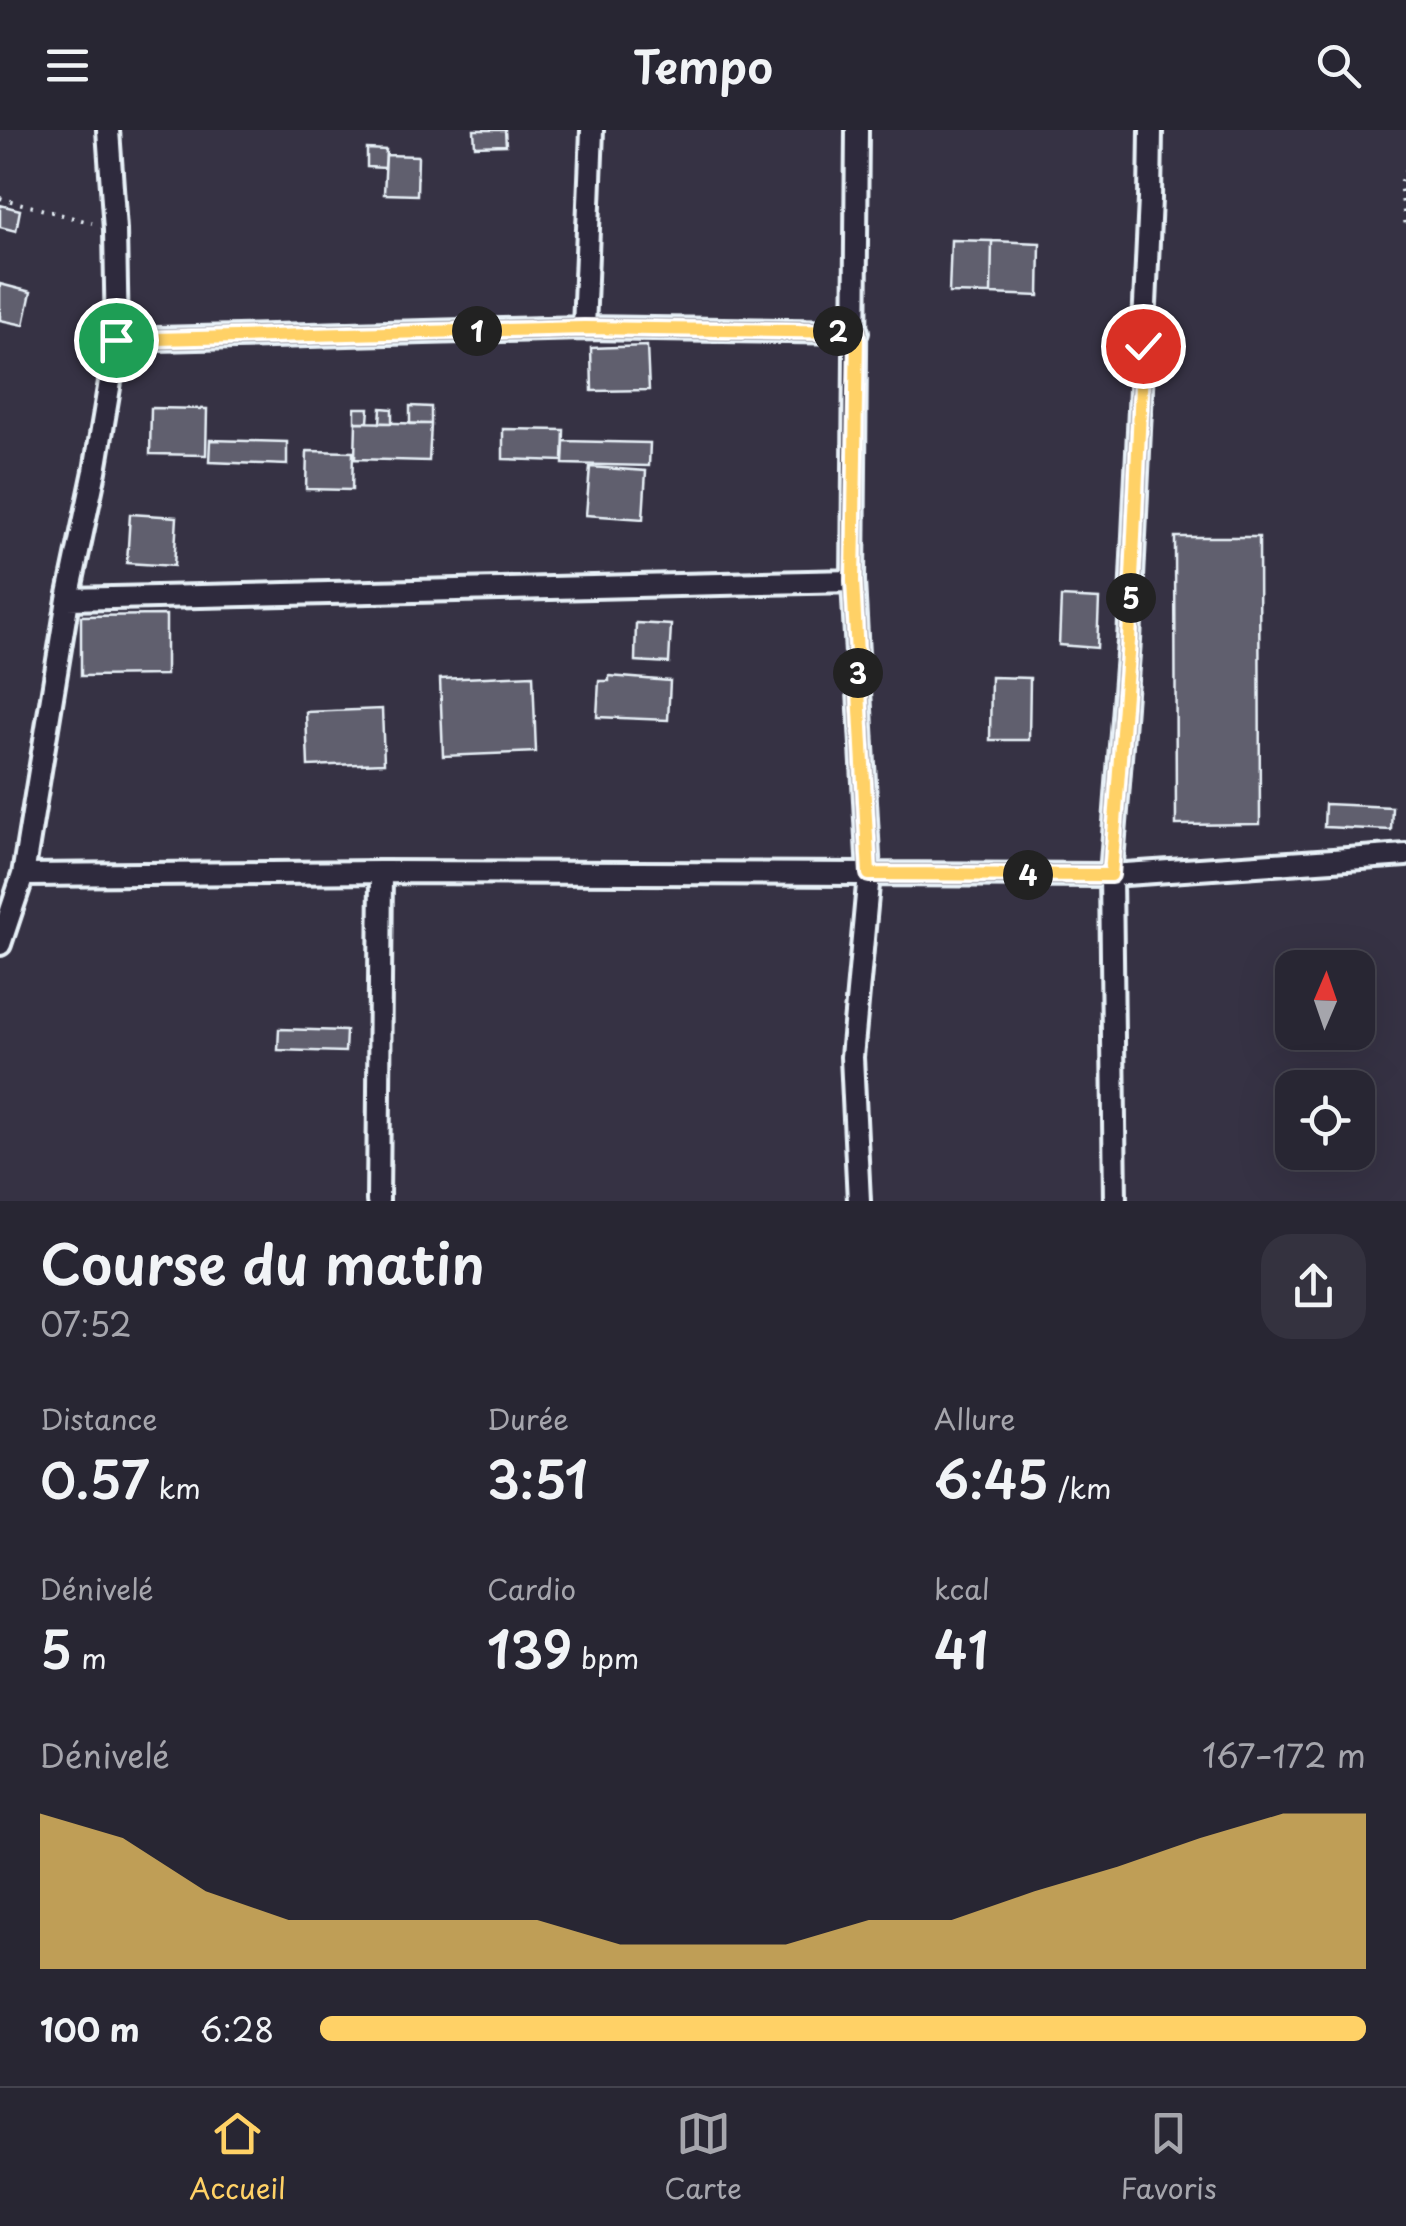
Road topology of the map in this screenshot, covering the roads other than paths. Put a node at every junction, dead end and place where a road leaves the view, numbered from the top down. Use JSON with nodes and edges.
{"nodes":[{"id":1,"x":108,"y":130,"type":"edge"},
{"id":2,"x":592,"y":130,"type":"edge"},
{"id":3,"x":858,"y":130,"type":"edge"},
{"id":4,"x":1150,"y":130,"type":"edge"},
{"id":5,"x":584,"y":328,"type":"junction"},
{"id":6,"x":857,"y":332,"type":"junction"},
{"id":7,"x":116,"y":340,"type":"junction"},
{"id":8,"x":853,"y":581,"type":"junction"},
{"id":9,"x":68,"y":599,"type":"junction"},
{"id":10,"x":1406,"y":855,"type":"edge"},
{"id":11,"x":381,"y":872,"type":"junction"},
{"id":12,"x":869,"y":874,"type":"junction"},
{"id":13,"x":1111,"y":875,"type":"junction"},
{"id":14,"x":23,"y":876,"type":"junction"},
{"id":15,"x":0,"y":944,"type":"edge"},
{"id":16,"x":378,"y":1201,"type":"edge"},
{"id":17,"x":859,"y":1201,"type":"edge"},
{"id":18,"x":1115,"y":1201,"type":"edge"}],
"edges":[{"from":1,"to":7,"type":"street"},
{"from":2,"to":5,"type":"street"},
{"from":3,"to":6,"type":"street"},
{"from":4,"to":13,"type":"street"},
{"from":5,"to":6,"type":"street"},
{"from":5,"to":7,"type":"street"},
{"from":6,"to":8,"type":"street"},
{"from":7,"to":9,"type":"street"},
{"from":8,"to":9,"type":"street"},
{"from":8,"to":12,"type":"street"},
{"from":9,"to":14,"type":"street"},
{"from":10,"to":13,"type":"street"},
{"from":11,"to":12,"type":"street"},
{"from":11,"to":14,"type":"street"},
{"from":11,"to":16,"type":"street"},
{"from":12,"to":13,"type":"street"},
{"from":12,"to":17,"type":"street"},
{"from":13,"to":18,"type":"street"},
{"from":14,"to":15,"type":"street"}]}
